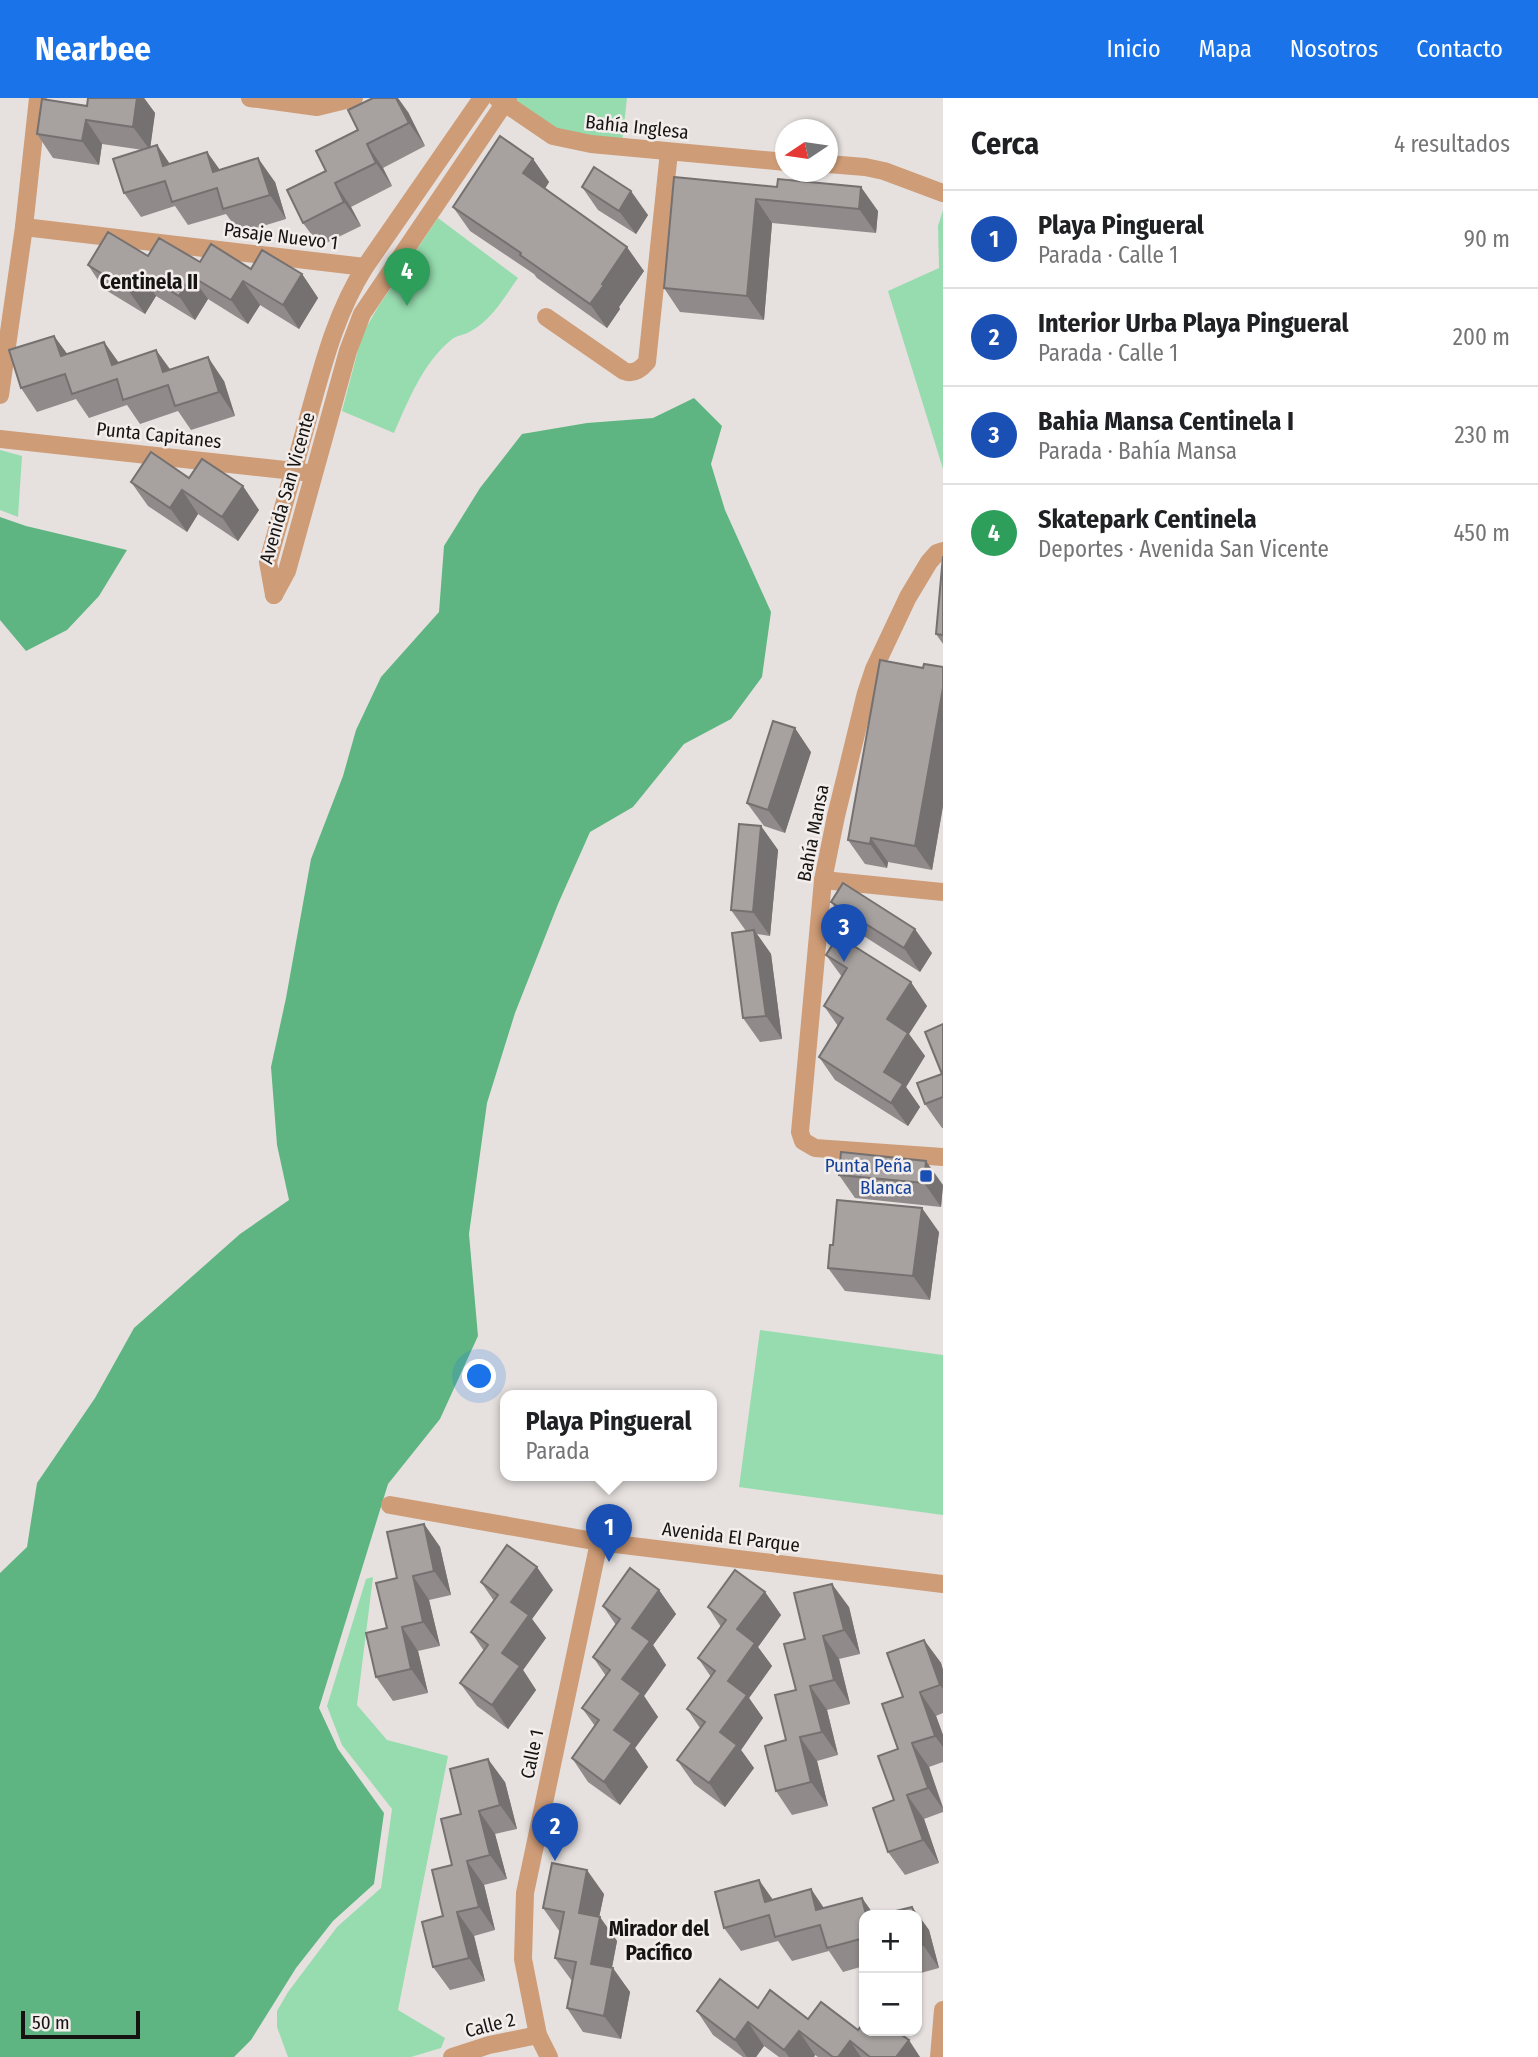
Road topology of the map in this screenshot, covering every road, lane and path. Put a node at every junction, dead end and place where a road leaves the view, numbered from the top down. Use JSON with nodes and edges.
{"nodes":[{"id":1,"x":38,"y":98,"type":"edge"},
{"id":2,"x":250,"y":98,"type":"edge"},
{"id":3,"x":354,"y":98,"type":"edge"},
{"id":4,"x":482,"y":98,"type":"edge"},
{"id":5,"x":503,"y":100,"type":"edge"},
{"id":6,"x":669,"y":152,"type":"junction"},
{"id":7,"x":775,"y":161,"type":"edge"},
{"id":8,"x":838,"y":165,"type":"edge"},
{"id":9,"x":943,"y":193,"type":"edge"},
{"id":10,"x":24,"y":226,"type":"junction"},
{"id":11,"x":365,"y":267,"type":"junction"},
{"id":12,"x":546,"y":317,"type":"dead end"},
{"id":13,"x":0,"y":395,"type":"edge"},
{"id":14,"x":0,"y":439,"type":"edge"},
{"id":15,"x":294,"y":471,"type":"junction"},
{"id":16,"x":314,"y":474,"type":"junction"},
{"id":17,"x":940,"y":552,"type":"edge"},
{"id":18,"x":823,"y":880,"type":"junction"},
{"id":19,"x":943,"y":892,"type":"edge"},
{"id":20,"x":943,"y":1157,"type":"edge"},
{"id":21,"x":390,"y":1506,"type":"dead end"},
{"id":22,"x":599,"y":1542,"type":"junction"},
{"id":23,"x":943,"y":1584,"type":"edge"},
{"id":24,"x":943,"y":2010,"type":"edge"},
{"id":25,"x":538,"y":2035,"type":"junction"},
{"id":26,"x":452,"y":2057,"type":"edge"},
{"id":27,"x":549,"y":2057,"type":"edge"},
{"id":28,"x":939,"y":2057,"type":"edge"}],
"edges":[{"from":1,"to":10,"type":"street"},
{"from":2,"to":3,"type":"street"},
{"from":4,"to":11,"type":"street","name":"Avenida San Vicente"},
{"from":5,"to":6,"type":"street","name":"Bahía Inglesa"},
{"from":5,"to":16,"type":"street","name":"Avenida San Vicente"},
{"from":6,"to":7,"type":"street","name":"Bahía Inglesa"},
{"from":6,"to":12,"type":"street"},
{"from":8,"to":9,"type":"street"},
{"from":10,"to":11,"type":"street","name":"Pasaje Nuevo 1"},
{"from":10,"to":13,"type":"street"},
{"from":11,"to":15,"type":"street","name":"Avenida San Vicente"},
{"from":14,"to":15,"type":"street","name":"Punta Capitanes"},
{"from":15,"to":16,"type":"street","name":"Punta Capitanes"},
{"from":15,"to":16,"type":"street","name":"Avenida San Vicente"},
{"from":17,"to":18,"type":"street","name":"Bahía Mansa"},
{"from":18,"to":19,"type":"street"},
{"from":18,"to":20,"type":"street","name":"Bahía Mansa"},
{"from":21,"to":22,"type":"street","name":"Avenida El Parque"},
{"from":22,"to":23,"type":"street","name":"Avenida El Parque"},
{"from":22,"to":25,"type":"street","name":"Calle 1"},
{"from":24,"to":28,"type":"street"},
{"from":25,"to":26,"type":"street","name":"Calle 2"},
{"from":25,"to":27,"type":"street","name":"Calle 1"}]}
